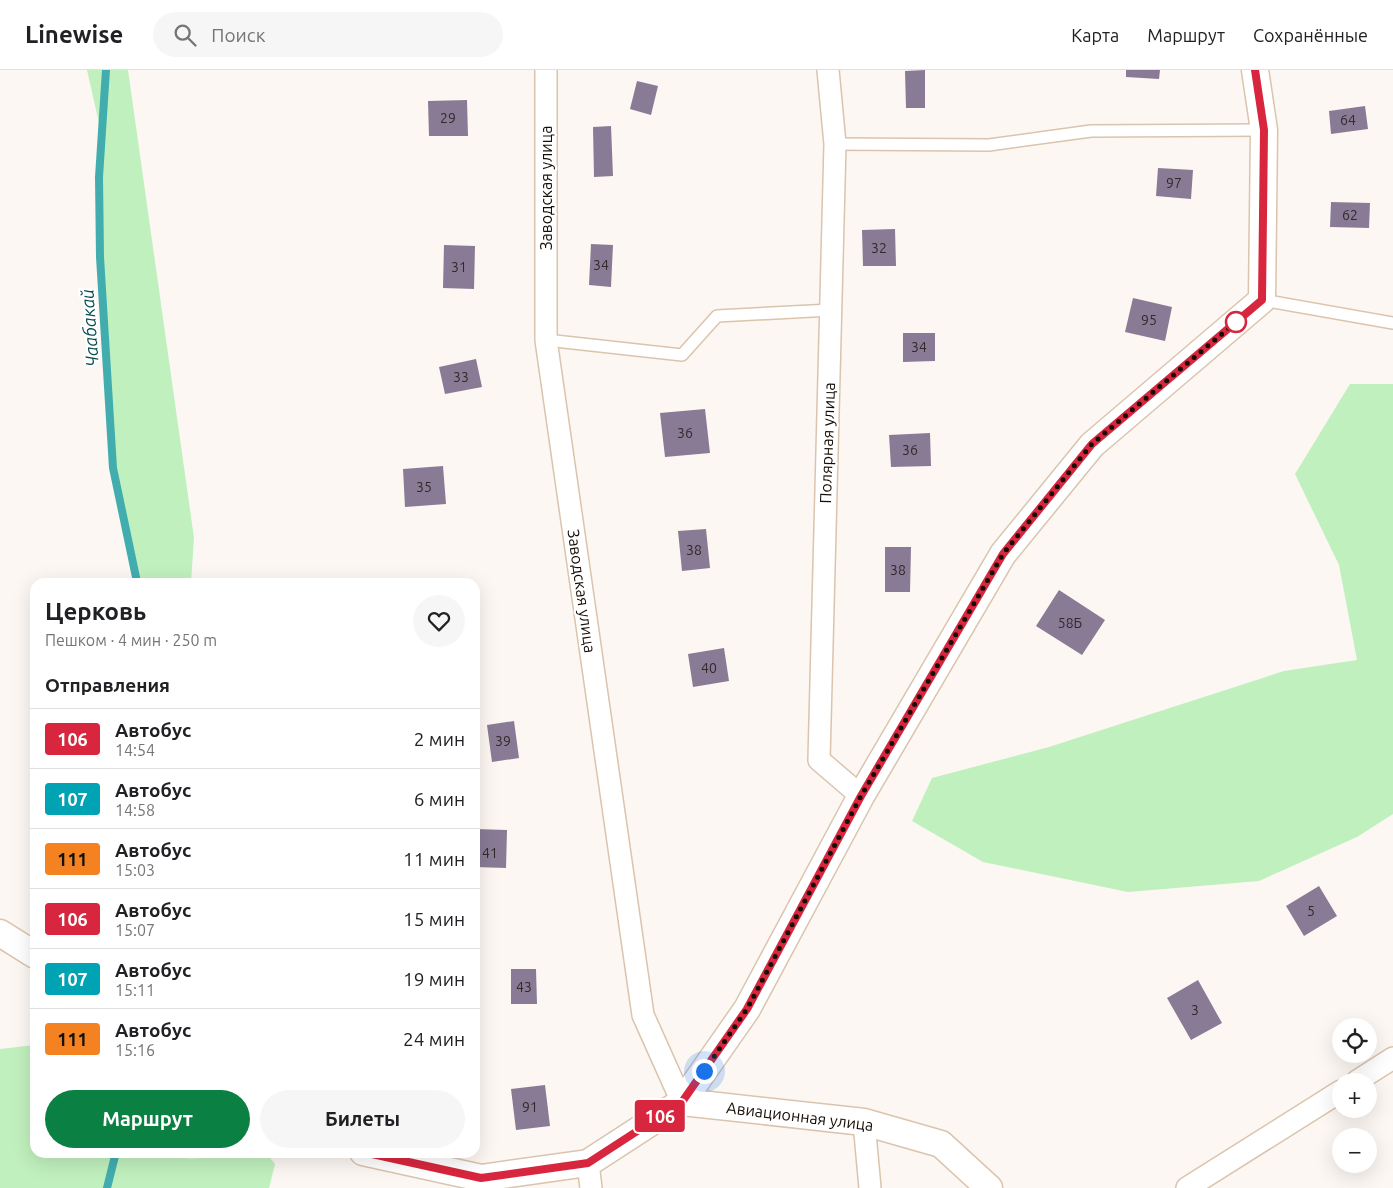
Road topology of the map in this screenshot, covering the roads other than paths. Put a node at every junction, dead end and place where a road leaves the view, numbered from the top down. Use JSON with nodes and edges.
{"nodes":[{"id":1,"x":546,"y":70,"type":"edge"},
{"id":2,"x":828,"y":70,"type":"edge"},
{"id":3,"x":1255,"y":70,"type":"edge"},
{"id":4,"x":1264,"y":130,"type":"junction"},
{"id":5,"x":835,"y":144,"type":"junction"},
{"id":6,"x":1262,"y":300,"type":"junction"},
{"id":7,"x":831,"y":310,"type":"junction"},
{"id":8,"x":1393,"y":323,"type":"edge"},
{"id":9,"x":546,"y":340,"type":"junction"},
{"id":10,"x":861,"y":796,"type":"junction"},
{"id":11,"x":0,"y":933,"type":"edge"},
{"id":12,"x":30,"y":952,"type":"edge"},
{"id":13,"x":1393,"y":1058,"type":"edge"},
{"id":14,"x":1370,"y":1073,"type":"edge"},
{"id":15,"x":1332,"y":1097,"type":"edge"},
{"id":16,"x":682,"y":1102,"type":"junction"},
{"id":17,"x":864,"y":1122,"type":"junction"},
{"id":18,"x":390,"y":1158,"type":"edge"},
{"id":19,"x":588,"y":1163,"type":"junction"},
{"id":20,"x":591,"y":1188,"type":"edge"},
{"id":21,"x":870,"y":1188,"type":"edge"},
{"id":22,"x":989,"y":1188,"type":"edge"},
{"id":23,"x":1187,"y":1188,"type":"edge"}],
"edges":[{"from":1,"to":9,"type":"street","name":"Заводская улица"},
{"from":2,"to":5,"type":"street","name":"Полярная улица"},
{"from":3,"to":4,"type":"street"},
{"from":4,"to":5,"type":"lane"},
{"from":4,"to":6,"type":"street"},
{"from":5,"to":7,"type":"street","name":"Полярная улица"},
{"from":6,"to":8,"type":"lane"},
{"from":6,"to":10,"type":"street"},
{"from":7,"to":9,"type":"lane"},
{"from":7,"to":10,"type":"street","name":"Полярная улица"},
{"from":9,"to":16,"type":"street","name":"Заводская улица"},
{"from":10,"to":16,"type":"street"},
{"from":11,"to":12,"type":"street"},
{"from":13,"to":14,"type":"street"},
{"from":15,"to":23,"type":"street"},
{"from":16,"to":17,"type":"street","name":"Авиационная улица"},
{"from":16,"to":19,"type":"street"},
{"from":17,"to":21,"type":"street"},
{"from":17,"to":22,"type":"street","name":"Авиационная улица"},
{"from":18,"to":19,"type":"street"},
{"from":19,"to":20,"type":"street"}]}
